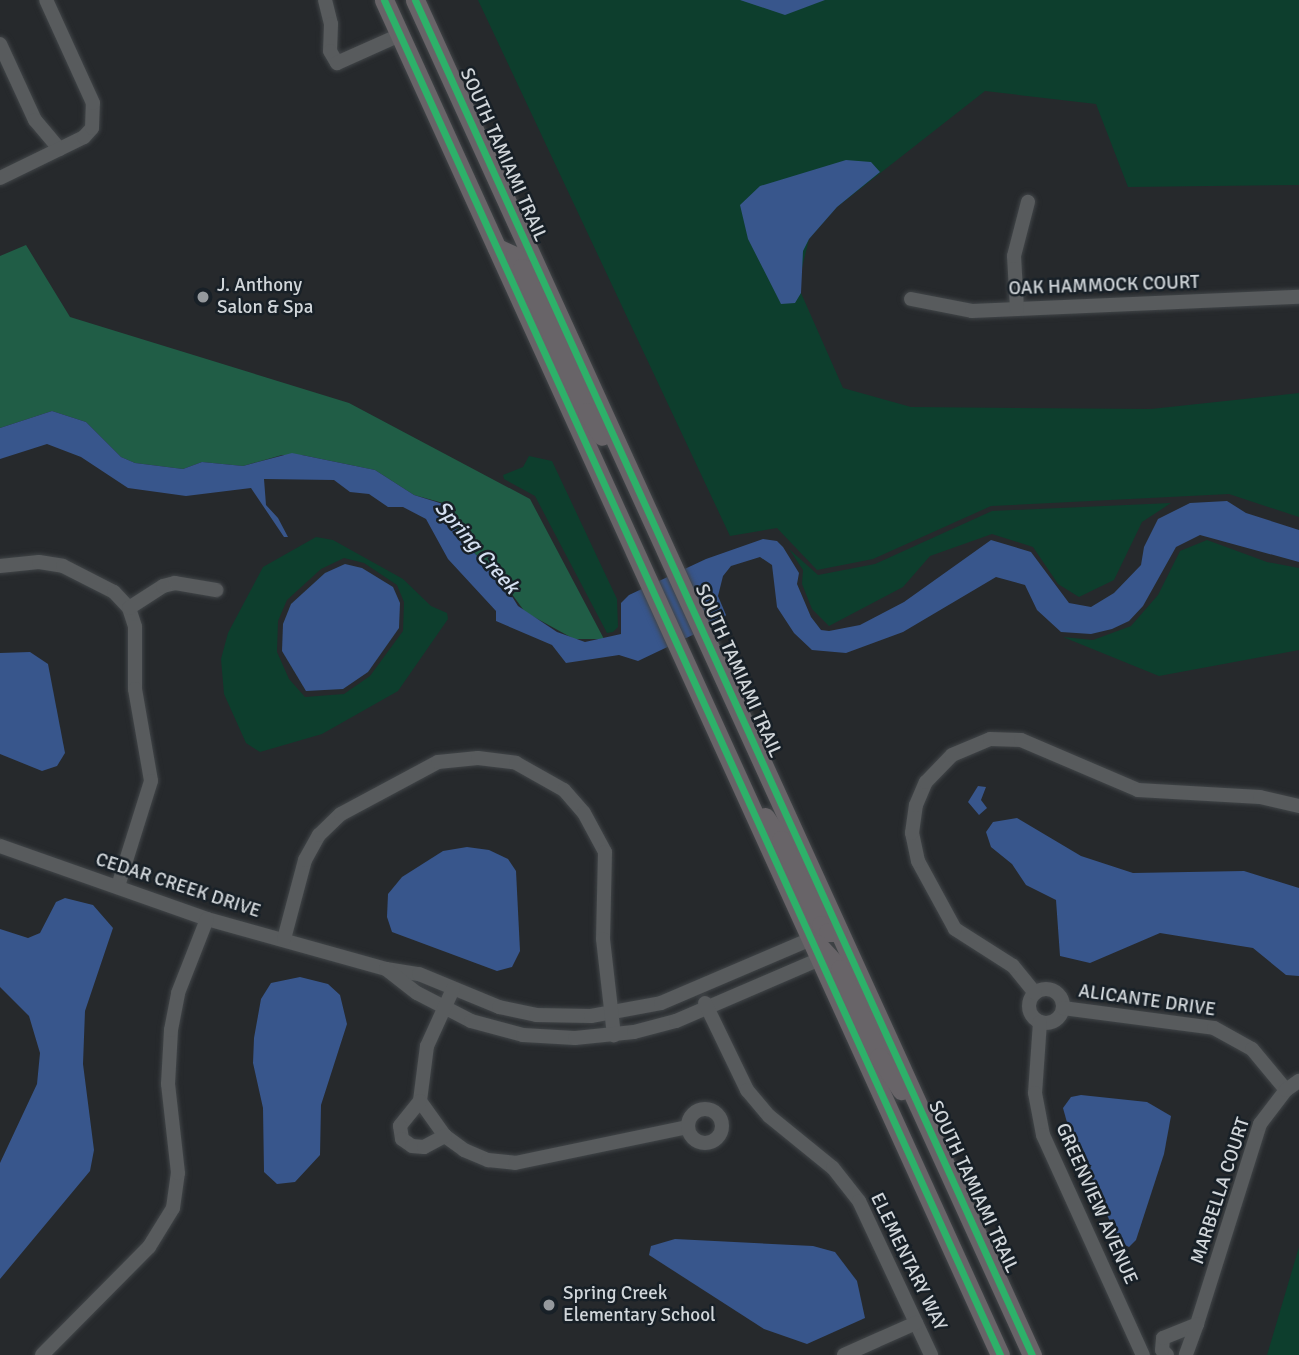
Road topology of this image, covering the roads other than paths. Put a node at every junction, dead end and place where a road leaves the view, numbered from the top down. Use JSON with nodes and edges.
{"nodes":[{"id":1,"x":46,"y":0,"type":"edge"},
{"id":2,"x":326,"y":0,"type":"edge"},
{"id":3,"x":384,"y":0,"type":"edge"},
{"id":4,"x":415,"y":0,"type":"edge"},
{"id":5,"x":400,"y":35,"type":"junction"},
{"id":6,"x":0,"y":44,"type":"edge"},
{"id":7,"x":59,"y":149,"type":"junction"},
{"id":8,"x":0,"y":178,"type":"edge"},
{"id":9,"x":1028,"y":202,"type":"dead end"},
{"id":10,"x":497,"y":248,"type":"junction"},
{"id":11,"x":1299,"y":297,"type":"edge"},
{"id":12,"x":911,"y":299,"type":"dead end"},
{"id":13,"x":1017,"y":309,"type":"junction"},
{"id":14,"x":639,"y":492,"type":"junction"},
{"id":15,"x":0,"y":566,"type":"edge"},
{"id":16,"x":216,"y":590,"type":"dead end"},
{"id":17,"x":129,"y":608,"type":"junction"},
{"id":18,"x":738,"y":779,"type":"junction"},
{"id":19,"x":1299,"y":806,"type":"edge"},
{"id":20,"x":0,"y":846,"type":"edge"},
{"id":21,"x":118,"y":886,"type":"junction"},
{"id":22,"x":207,"y":919,"type":"junction"},
{"id":23,"x":839,"y":932,"type":"junction"},
{"id":24,"x":284,"y":939,"type":"junction"},
{"id":25,"x":811,"y":939,"type":"junction"},
{"id":26,"x":820,"y":959,"type":"junction"},
{"id":27,"x":386,"y":969,"type":"junction"},
{"id":28,"x":453,"y":989,"type":"junction"},
{"id":29,"x":699,"y":990,"type":"junction"},
{"id":30,"x":1035,"y":993,"type":"junction"},
{"id":31,"x":444,"y":1007,"type":"junction"},
{"id":32,"x":708,"y":1009,"type":"junction"},
{"id":33,"x":1063,"y":1009,"type":"junction"},
{"id":34,"x":610,"y":1014,"type":"junction"},
{"id":35,"x":1040,"y":1022,"type":"junction"},
{"id":36,"x":614,"y":1035,"type":"junction"},
{"id":37,"x":1299,"y":1081,"type":"edge"},
{"id":38,"x":1286,"y":1090,"type":"junction"},
{"id":39,"x":420,"y":1101,"type":"junction"},
{"id":40,"x":688,"y":1127,"type":"dead end"},
{"id":41,"x":444,"y":1136,"type":"junction"},
{"id":42,"x":933,"y":1137,"type":"junction"},
{"id":43,"x":916,"y":1323,"type":"junction"},
{"id":44,"x":1197,"y":1324,"type":"junction"},
{"id":45,"x":42,"y":1355,"type":"edge"},
{"id":46,"x":844,"y":1355,"type":"edge"},
{"id":47,"x":931,"y":1355,"type":"edge"},
{"id":48,"x":1000,"y":1355,"type":"edge"},
{"id":49,"x":1032,"y":1355,"type":"edge"},
{"id":50,"x":1143,"y":1355,"type":"edge"},
{"id":51,"x":1167,"y":1355,"type":"edge"},
{"id":52,"x":1186,"y":1355,"type":"edge"}],
"edges":[{"from":1,"to":7,"type":"street"},
{"from":2,"to":5,"type":"street"},
{"from":3,"to":5,"type":"main road"},
{"from":4,"to":14,"type":"main road","name":"SOUTH TAMIAMI TRAIL"},
{"from":5,"to":10,"type":"main road"},
{"from":6,"to":7,"type":"street"},
{"from":7,"to":8,"type":"street"},
{"from":9,"to":13,"type":"street"},
{"from":10,"to":14,"type":"main road"},
{"from":10,"to":18,"type":"main road"},
{"from":11,"to":13,"type":"street","name":"OAK HAMMOCK COURT"},
{"from":12,"to":13,"type":"street","name":"OAK HAMMOCK COURT"},
{"from":14,"to":23,"type":"main road","name":"SOUTH TAMIAMI TRAIL"},
{"from":15,"to":17,"type":"street"},
{"from":16,"to":17,"type":"street"},
{"from":17,"to":21,"type":"street"},
{"from":18,"to":23,"type":"main road"},
{"from":18,"to":25,"type":"main road"},
{"from":19,"to":30,"type":"street"},
{"from":20,"to":21,"type":"street","name":"CEDAR CREEK DRIVE"},
{"from":21,"to":22,"type":"street","name":"CEDAR CREEK DRIVE"},
{"from":22,"to":24,"type":"street","name":"CEDAR CREEK DRIVE"},
{"from":22,"to":45,"type":"street"},
{"from":23,"to":42,"type":"main road","name":"SOUTH TAMIAMI TRAIL"},
{"from":24,"to":27,"type":"street","name":"CEDAR CREEK DRIVE"},
{"from":24,"to":34,"type":"street"},
{"from":25,"to":26,"type":"main road"},
{"from":25,"to":29,"type":"street","name":"CEDAR CREEK DRIVE"},
{"from":25,"to":42,"type":"main road"},
{"from":26,"to":32,"type":"street","name":"CEDAR CREEK DRIVE"},
{"from":26,"to":48,"type":"main road"},
{"from":27,"to":28,"type":"street","name":"CEDAR CREEK DRIVE"},
{"from":27,"to":31,"type":"street","name":"CEDAR CREEK DRIVE"},
{"from":28,"to":31,"type":"street"},
{"from":28,"to":34,"type":"street","name":"CEDAR CREEK DRIVE"},
{"from":29,"to":32,"type":"street","name":"ELEMENTARY WAY"},
{"from":29,"to":34,"type":"street","name":"CEDAR CREEK DRIVE"},
{"from":30,"to":33,"type":"street"},
{"from":30,"to":35,"type":"street"},
{"from":31,"to":36,"type":"street","name":"CEDAR CREEK DRIVE"},
{"from":31,"to":39,"type":"street"},
{"from":32,"to":36,"type":"street","name":"CEDAR CREEK DRIVE"},
{"from":32,"to":43,"type":"street","name":"ELEMENTARY WAY"},
{"from":33,"to":35,"type":"street"},
{"from":33,"to":38,"type":"street","name":"ALICANTE DRIVE"},
{"from":34,"to":36,"type":"street"},
{"from":35,"to":50,"type":"street","name":"GREENVIEW AVENUE"},
{"from":37,"to":38,"type":"street","name":"MARBELLA COURT"},
{"from":38,"to":44,"type":"street","name":"MARBELLA COURT"},
{"from":39,"to":41,"type":"street"},
{"from":39,"to":41,"type":"street"},
{"from":40,"to":41,"type":"street"},
{"from":42,"to":49,"type":"main road","name":"SOUTH TAMIAMI TRAIL"},
{"from":43,"to":46,"type":"street"},
{"from":43,"to":47,"type":"street","name":"ELEMENTARY WAY"},
{"from":44,"to":51,"type":"street"},
{"from":44,"to":52,"type":"street","name":"MARBELLA COURT"}]}
